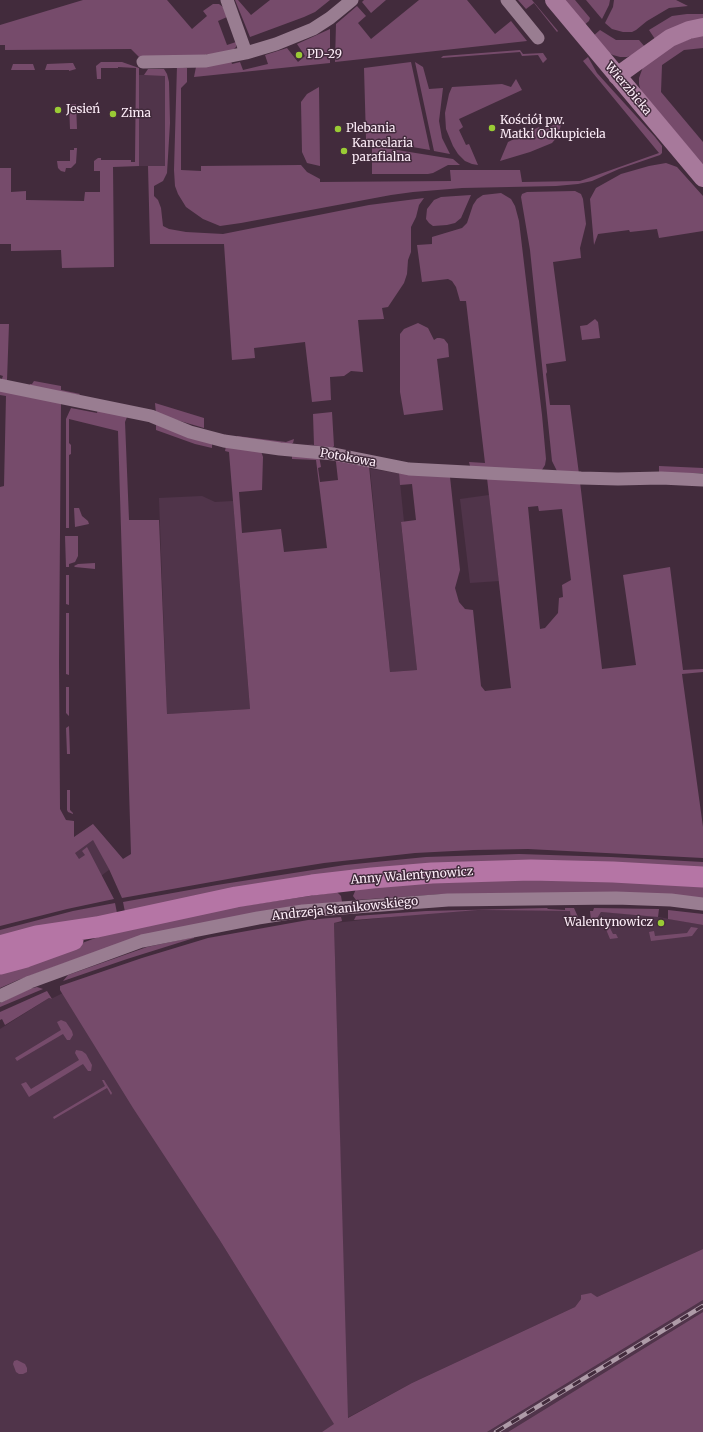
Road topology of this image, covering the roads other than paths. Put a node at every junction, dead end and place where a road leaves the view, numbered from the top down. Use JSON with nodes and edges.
{"nodes":[{"id":1,"x":227,"y":0,"type":"edge"},
{"id":2,"x":352,"y":0,"type":"edge"},
{"id":3,"x":507,"y":0,"type":"edge"},
{"id":4,"x":554,"y":0,"type":"edge"},
{"id":5,"x":703,"y":27,"type":"edge"},
{"id":6,"x":538,"y":38,"type":"dead end"},
{"id":7,"x":246,"y":53,"type":"junction"},
{"id":8,"x":143,"y":62,"type":"dead end"},
{"id":9,"x":617,"y":76,"type":"junction"},
{"id":10,"x":703,"y":178,"type":"edge"},
{"id":11,"x":0,"y":385,"type":"edge"},
{"id":12,"x":703,"y":480,"type":"edge"},
{"id":13,"x":703,"y":877,"type":"edge"},
{"id":14,"x":703,"y":904,"type":"edge"},
{"id":15,"x":124,"y":921,"type":"junction"},
{"id":16,"x":0,"y":946,"type":"edge"},
{"id":17,"x":0,"y":964,"type":"edge"},
{"id":18,"x":0,"y":996,"type":"edge"}],
"edges":[{"from":1,"to":7,"type":"street"},
{"from":2,"to":7,"type":"street"},
{"from":3,"to":6,"type":"street"},
{"from":4,"to":9,"type":"street","name":"Wierzbicka"},
{"from":5,"to":9,"type":"street"},
{"from":7,"to":8,"type":"street"},
{"from":9,"to":10,"type":"street","name":"Wierzbicka"},
{"from":11,"to":12,"type":"street","name":"Potokowa"},
{"from":13,"to":15,"type":"main road","name":"Anny Walentynowicz"},
{"from":14,"to":18,"type":"street","name":"Andrzeja Stanikowskiego"},
{"from":15,"to":16,"type":"main road","name":"Anny Walentynowicz"},
{"from":15,"to":17,"type":"main road","name":"Anny Walentynowicz"}]}
